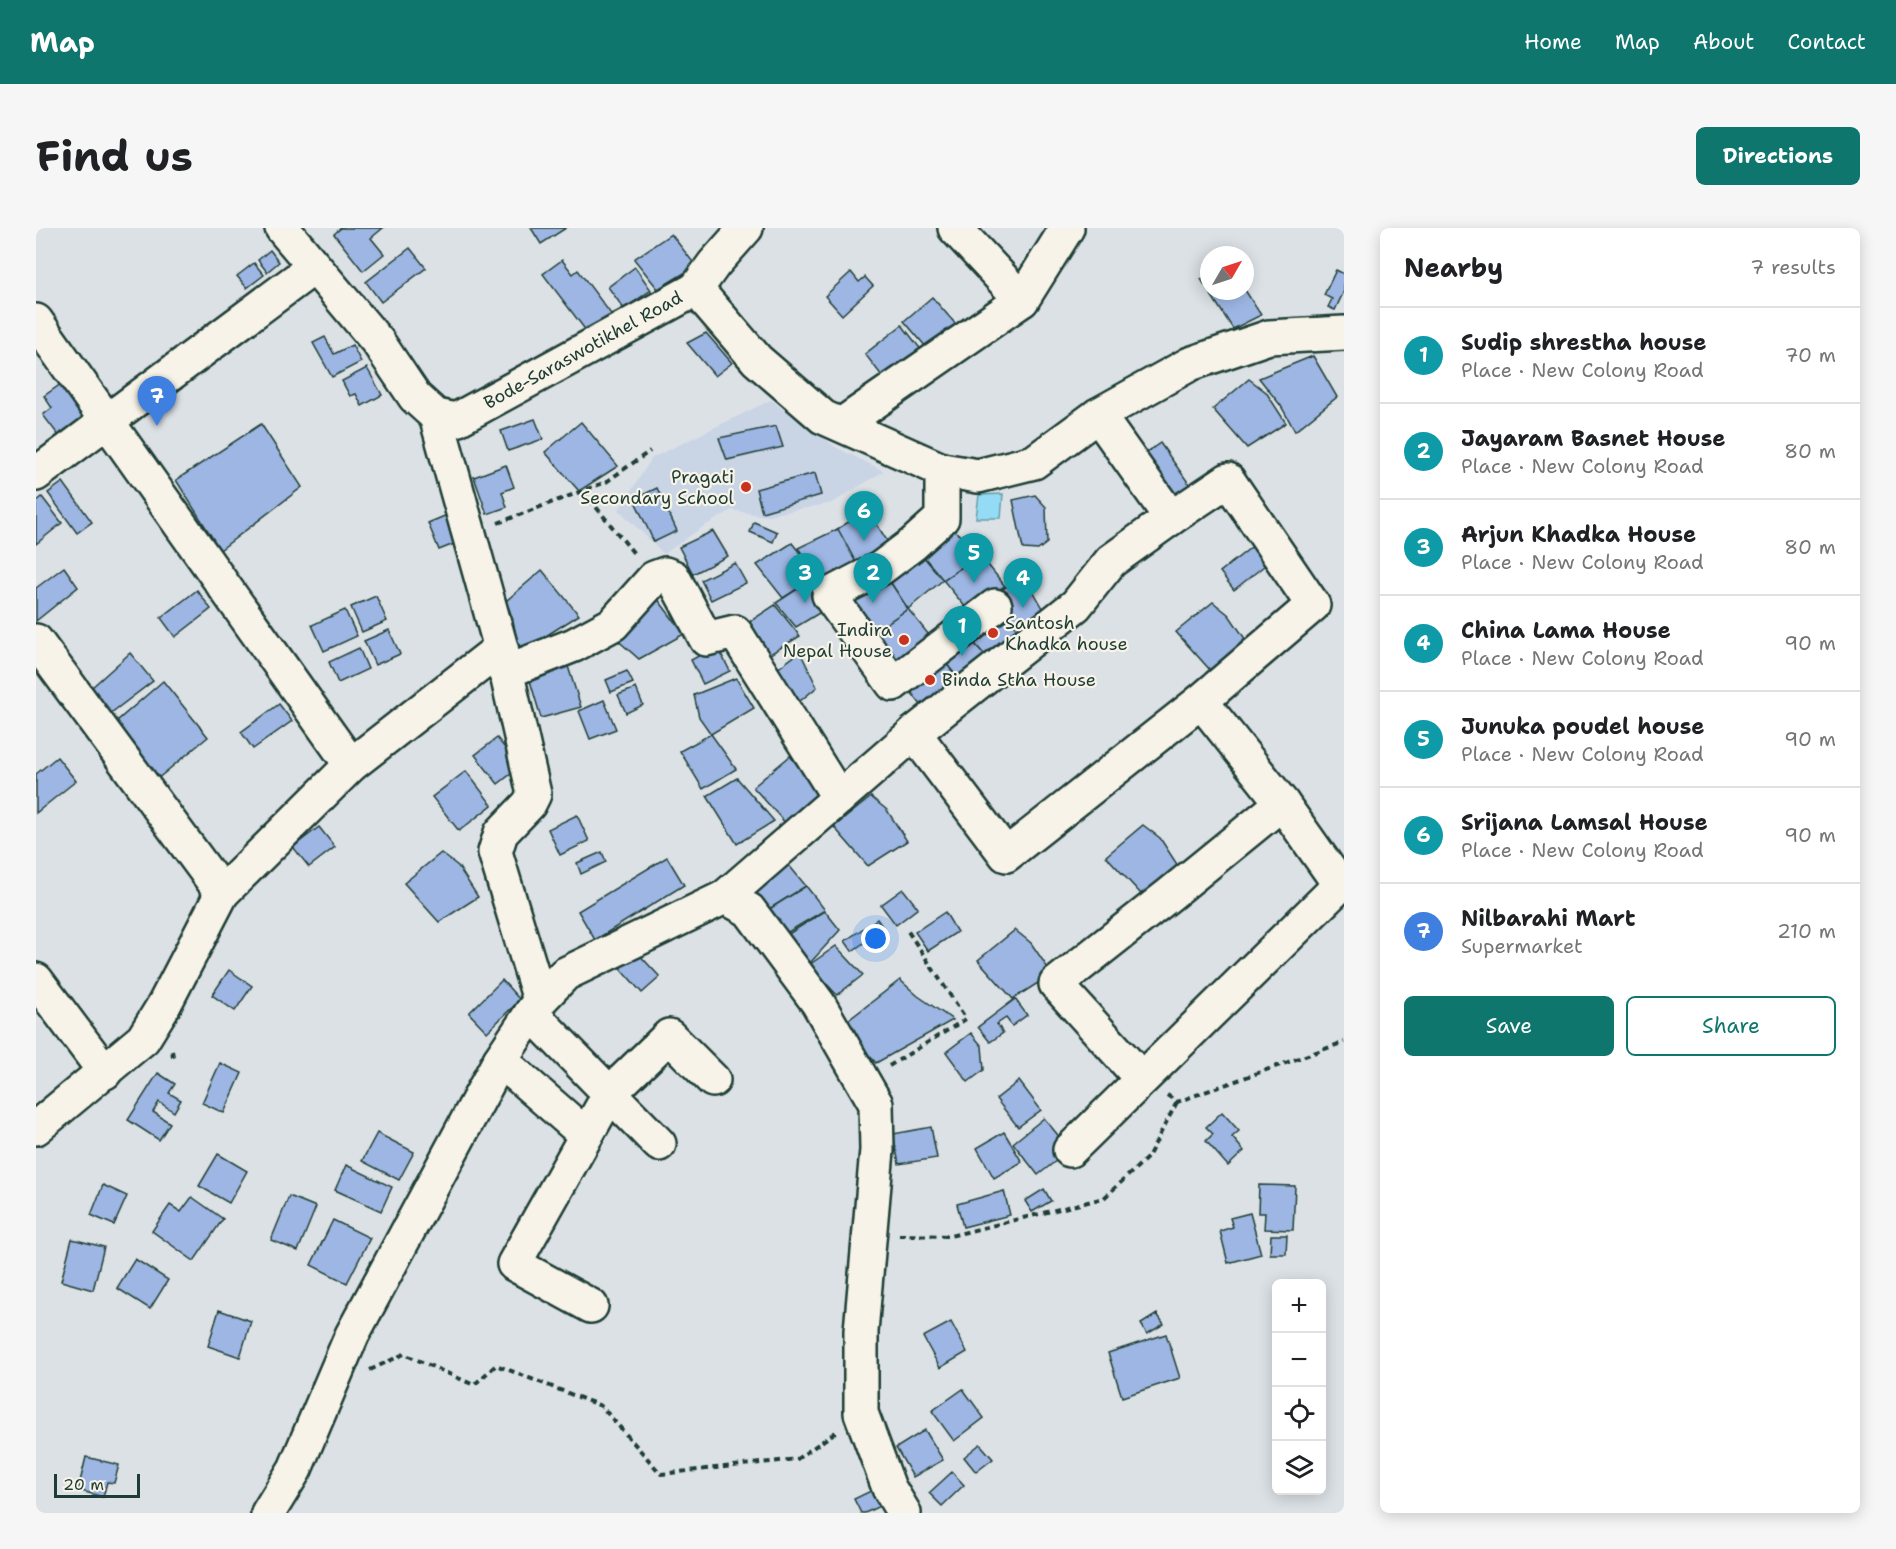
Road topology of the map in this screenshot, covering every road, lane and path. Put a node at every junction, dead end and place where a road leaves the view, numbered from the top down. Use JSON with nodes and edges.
{"nodes":[{"id":1,"x":282,"y":228,"type":"edge"},
{"id":2,"x":746,"y":228,"type":"edge"},
{"id":3,"x":955,"y":228,"type":"edge"},
{"id":4,"x":1067,"y":228,"type":"edge"},
{"id":5,"x":314,"y":267,"type":"junction"},
{"id":6,"x":696,"y":289,"type":"junction"},
{"id":7,"x":1022,"y":300,"type":"junction"},
{"id":8,"x":36,"y":321,"type":"edge"},
{"id":9,"x":1344,"y":333,"type":"edge"},
{"id":10,"x":1098,"y":415,"type":"junction"},
{"id":11,"x":436,"y":416,"type":"junction"},
{"id":12,"x":106,"y":421,"type":"junction"},
{"id":13,"x":847,"y":422,"type":"dead end"},
{"id":14,"x":651,"y":451,"type":"dead end"},
{"id":15,"x":942,"y":470,"type":"junction"},
{"id":16,"x":36,"y":474,"type":"edge"},
{"id":17,"x":583,"y":491,"type":"junction"},
{"id":18,"x":1171,"y":518,"type":"junction"},
{"id":19,"x":469,"y":534,"type":"junction"},
{"id":20,"x":654,"y":578,"type":"junction"},
{"id":21,"x":995,"y":606,"type":"dead end"},
{"id":22,"x":36,"y":641,"type":"edge"},
{"id":23,"x":503,"y":660,"type":"junction"},
{"id":24,"x":893,"y":684,"type":"junction"},
{"id":25,"x":1201,"y":701,"type":"junction"},
{"id":26,"x":918,"y":730,"type":"junction"},
{"id":27,"x":351,"y":765,"type":"junction"},
{"id":28,"x":839,"y":798,"type":"junction"},
{"id":29,"x":1282,"y":802,"type":"junction"},
{"id":30,"x":222,"y":893,"type":"junction"},
{"id":31,"x":725,"y":897,"type":"junction"},
{"id":32,"x":907,"y":930,"type":"dead end"},
{"id":33,"x":36,"y":980,"type":"edge"},
{"id":34,"x":536,"y":1006,"type":"junction"},
{"id":35,"x":1344,"y":1042,"type":"edge"},
{"id":36,"x":500,"y":1060,"type":"junction"},
{"id":37,"x":105,"y":1072,"type":"junction"},
{"id":38,"x":1141,"y":1078,"type":"junction"},
{"id":39,"x":713,"y":1080,"type":"dead end"},
{"id":40,"x":863,"y":1082,"type":"junction"},
{"id":41,"x":610,"y":1093,"type":"junction"},
{"id":42,"x":1177,"y":1102,"type":"junction"},
{"id":43,"x":36,"y":1128,"type":"edge"},
{"id":44,"x":586,"y":1135,"type":"junction"},
{"id":45,"x":659,"y":1144,"type":"dead end"},
{"id":46,"x":1070,"y":1150,"type":"dead end"},
{"id":47,"x":870,"y":1234,"type":"junction"},
{"id":48,"x":591,"y":1306,"type":"dead end"},
{"id":49,"x":369,"y":1370,"type":"dead end"},
{"id":50,"x":861,"y":1413,"type":"junction"},
{"id":51,"x":268,"y":1513,"type":"edge"},
{"id":52,"x":904,"y":1513,"type":"edge"}],
"edges":[{"from":1,"to":5,"type":"street"},
{"from":2,"to":6,"type":"street"},
{"from":3,"to":7,"type":"street"},
{"from":4,"to":7,"type":"street"},
{"from":5,"to":11,"type":"street"},
{"from":5,"to":12,"type":"street"},
{"from":6,"to":11,"type":"street","name":"Bode-Saraswotikhel Road"},
{"from":6,"to":15,"type":"street","name":"Bode-Saraswotikhel Road"},
{"from":7,"to":13,"type":"street"},
{"from":8,"to":12,"type":"street"},
{"from":9,"to":10,"type":"street","name":"Bode-Saraswotikhel Road"},
{"from":10,"to":15,"type":"street","name":"Bode-Saraswotikhel Road"},
{"from":10,"to":18,"type":"street"},
{"from":11,"to":19,"type":"street"},
{"from":12,"to":16,"type":"street"},
{"from":12,"to":27,"type":"street"},
{"from":14,"to":17,"type":"path"},
{"from":15,"to":24,"type":"street"},
{"from":17,"to":19,"type":"path"},
{"from":17,"to":20,"type":"path"},
{"from":18,"to":25,"type":"street"},
{"from":18,"to":26,"type":"street"},
{"from":19,"to":23,"type":"street"},
{"from":20,"to":23,"type":"street"},
{"from":20,"to":28,"type":"street"},
{"from":21,"to":24,"type":"street"},
{"from":22,"to":30,"type":"street"},
{"from":23,"to":27,"type":"street"},
{"from":23,"to":34,"type":"street"},
{"from":24,"to":26,"type":"street"},
{"from":25,"to":26,"type":"street"},
{"from":25,"to":29,"type":"street"},
{"from":26,"to":28,"type":"street"},
{"from":27,"to":30,"type":"street"},
{"from":28,"to":31,"type":"street"},
{"from":29,"to":38,"type":"street"},
{"from":29,"to":38,"type":"street"},
{"from":30,"to":37,"type":"street"},
{"from":31,"to":34,"type":"street"},
{"from":31,"to":40,"type":"street"},
{"from":32,"to":40,"type":"path"},
{"from":33,"to":37,"type":"street"},
{"from":34,"to":36,"type":"street"},
{"from":34,"to":41,"type":"street"},
{"from":35,"to":42,"type":"path"},
{"from":36,"to":44,"type":"street"},
{"from":36,"to":51,"type":"street"},
{"from":37,"to":43,"type":"street"},
{"from":38,"to":42,"type":"path"},
{"from":38,"to":46,"type":"street"},
{"from":39,"to":41,"type":"street"},
{"from":40,"to":47,"type":"street"},
{"from":41,"to":44,"type":"street"},
{"from":41,"to":45,"type":"street"},
{"from":42,"to":47,"type":"path"},
{"from":44,"to":48,"type":"street"},
{"from":47,"to":50,"type":"street"},
{"from":49,"to":50,"type":"path"},
{"from":50,"to":52,"type":"street"}]}
